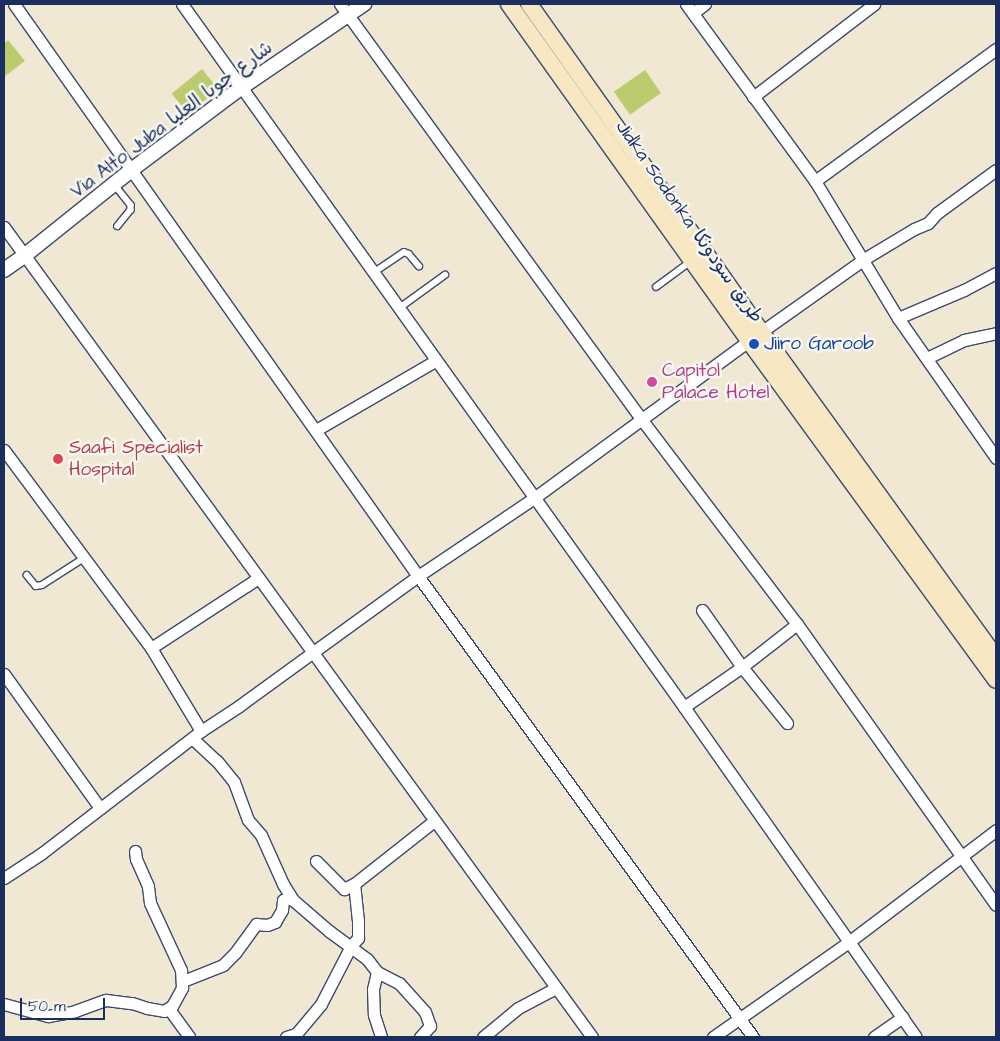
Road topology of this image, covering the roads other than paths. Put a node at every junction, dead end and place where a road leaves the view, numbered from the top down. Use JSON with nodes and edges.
{"nodes":[{"id":1,"x":14,"y":4,"type":"edge"},
{"id":2,"x":182,"y":4,"type":"edge"},
{"id":3,"x":340,"y":4,"type":"edge"},
{"id":4,"x":364,"y":4,"type":"edge"},
{"id":5,"x":509,"y":4,"type":"edge"},
{"id":6,"x":530,"y":4,"type":"edge"},
{"id":7,"x":705,"y":4,"type":"edge"},
{"id":8,"x":874,"y":4,"type":"edge"},
{"id":9,"x":689,"y":8,"type":"edge"},
{"id":10,"x":348,"y":16,"type":"junction"},
{"id":11,"x":996,"y":49,"type":"edge"},
{"id":12,"x":552,"y":51,"type":"junction"},
{"id":13,"x":242,"y":87,"type":"junction"},
{"id":14,"x":754,"y":97,"type":"junction"},
{"id":15,"x":996,"y":170,"type":"edge"},
{"id":16,"x":130,"y":171,"type":"junction"},
{"id":17,"x":815,"y":181,"type":"junction"},
{"id":18,"x":114,"y":184,"type":"junction"},
{"id":19,"x":118,"y":226,"type":"dead end"},
{"id":20,"x":4,"y":227,"type":"edge"},
{"id":21,"x":24,"y":256,"type":"junction"},
{"id":22,"x":864,"y":259,"type":"junction"},
{"id":23,"x":692,"y":260,"type":"junction"},
{"id":24,"x":419,"y":266,"type":"dead end"},
{"id":25,"x":4,"y":270,"type":"edge"},
{"id":26,"x":374,"y":273,"type":"junction"},
{"id":27,"x":996,"y":273,"type":"edge"},
{"id":28,"x":446,"y":275,"type":"dead end"},
{"id":29,"x":656,"y":287,"type":"dead end"},
{"id":30,"x":398,"y":309,"type":"junction"},
{"id":31,"x":898,"y":318,"type":"junction"},
{"id":32,"x":996,"y":333,"type":"edge"},
{"id":33,"x":755,"y":337,"type":"junction"},
{"id":34,"x":927,"y":358,"type":"junction"},
{"id":35,"x":435,"y":361,"type":"junction"},
{"id":36,"x":642,"y":420,"type":"junction"},
{"id":37,"x":316,"y":430,"type":"junction"},
{"id":38,"x":4,"y":450,"type":"edge"},
{"id":39,"x":996,"y":458,"type":"edge"},
{"id":40,"x":534,"y":498,"type":"junction"},
{"id":41,"x":84,"y":558,"type":"junction"},
{"id":42,"x":27,"y":575,"type":"dead end"},
{"id":43,"x":418,"y":576,"type":"junction"},
{"id":44,"x":257,"y":579,"type":"junction"},
{"id":45,"x":938,"y":588,"type":"junction"},
{"id":46,"x":702,"y":610,"type":"dead end"},
{"id":47,"x":797,"y":624,"type":"junction"},
{"id":48,"x":151,"y":648,"type":"junction"},
{"id":49,"x":313,"y":652,"type":"junction"},
{"id":50,"x":996,"y":658,"type":"edge"},
{"id":51,"x":742,"y":667,"type":"junction"},
{"id":52,"x":4,"y":674,"type":"edge"},
{"id":53,"x":996,"y":680,"type":"edge"},
{"id":54,"x":684,"y":707,"type":"junction"},
{"id":55,"x":787,"y":723,"type":"dead end"},
{"id":56,"x":197,"y":735,"type":"junction"},
{"id":57,"x":100,"y":808,"type":"junction"},
{"id":58,"x":434,"y":821,"type":"junction"},
{"id":59,"x":996,"y":830,"type":"edge"},
{"id":60,"x":135,"y":851,"type":"dead end"},
{"id":61,"x":960,"y":856,"type":"junction"},
{"id":62,"x":316,"y":861,"type":"dead end"},
{"id":63,"x":4,"y":878,"type":"edge"},
{"id":64,"x":354,"y":884,"type":"junction"},
{"id":65,"x":293,"y":900,"type":"junction"},
{"id":66,"x":996,"y":905,"type":"edge"},
{"id":67,"x":850,"y":941,"type":"junction"},
{"id":68,"x":351,"y":946,"type":"junction"},
{"id":69,"x":377,"y":972,"type":"junction"},
{"id":70,"x":183,"y":981,"type":"junction"},
{"id":71,"x":556,"y":988,"type":"junction"},
{"id":72,"x":4,"y":1004,"type":"edge"},
{"id":73,"x":169,"y":1009,"type":"junction"},
{"id":74,"x":903,"y":1017,"type":"junction"},
{"id":75,"x":740,"y":1019,"type":"junction"},
{"id":76,"x":188,"y":1037,"type":"edge"},
{"id":77,"x":286,"y":1037,"type":"edge"},
{"id":78,"x":381,"y":1037,"type":"edge"},
{"id":79,"x":420,"y":1037,"type":"edge"},
{"id":80,"x":483,"y":1037,"type":"edge"},
{"id":81,"x":592,"y":1037,"type":"edge"},
{"id":82,"x":713,"y":1037,"type":"edge"},
{"id":83,"x":753,"y":1037,"type":"edge"},
{"id":84,"x":874,"y":1037,"type":"edge"},
{"id":85,"x":916,"y":1037,"type":"edge"}],
"edges":[{"from":1,"to":16,"type":"street"},
{"from":2,"to":13,"type":"street"},
{"from":3,"to":10,"type":"street"},
{"from":4,"to":10,"type":"street","name":"Via Alto Juba شارع جوبا العليا"},
{"from":5,"to":12,"type":"main road","name":"Jidka Sodonka طريق سودونكا"},
{"from":6,"to":12,"type":"main road","name":"Jidka Sodonka طريق سودونكا"},
{"from":7,"to":9,"type":"street"},
{"from":8,"to":14,"type":"street"},
{"from":9,"to":14,"type":"street"},
{"from":10,"to":13,"type":"street","name":"Via Alto Juba شارع جوبا العليا"},
{"from":10,"to":36,"type":"street"},
{"from":11,"to":17,"type":"street"},
{"from":12,"to":23,"type":"main road","name":"Jidka Sodonka طريق سودونكا"},
{"from":12,"to":33,"type":"main road","name":"Jidka Sodonka طريق سودونكا"},
{"from":13,"to":16,"type":"street","name":"Via Alto Juba شارع جوبا العليا"},
{"from":13,"to":26,"type":"street"},
{"from":14,"to":17,"type":"street"},
{"from":15,"to":22,"type":"street"},
{"from":16,"to":18,"type":"street","name":"Via Alto Juba شارع جوبا العليا"},
{"from":16,"to":37,"type":"street"},
{"from":17,"to":22,"type":"street"},
{"from":18,"to":19,"type":"lane"},
{"from":18,"to":21,"type":"street","name":"Via Alto Juba شارع جوبا العليا"},
{"from":20,"to":21,"type":"street"},
{"from":21,"to":25,"type":"street","name":"Via Alto Juba شارع جوبا العليا"},
{"from":21,"to":44,"type":"street"},
{"from":22,"to":31,"type":"street"},
{"from":22,"to":33,"type":"street"},
{"from":23,"to":29,"type":"lane"},
{"from":23,"to":33,"type":"main road","name":"Jidka Sodonka طريق سودونكا"},
{"from":24,"to":26,"type":"lane"},
{"from":26,"to":30,"type":"street"},
{"from":27,"to":31,"type":"street"},
{"from":28,"to":30,"type":"lane"},
{"from":30,"to":35,"type":"street"},
{"from":31,"to":34,"type":"street"},
{"from":32,"to":34,"type":"street"},
{"from":33,"to":36,"type":"street"},
{"from":33,"to":45,"type":"main road","name":"Jidka Sodonka طريق سودونكا"},
{"from":34,"to":39,"type":"street"},
{"from":35,"to":37,"type":"street"},
{"from":35,"to":40,"type":"street"},
{"from":36,"to":40,"type":"street"},
{"from":36,"to":47,"type":"street"},
{"from":37,"to":43,"type":"street"},
{"from":38,"to":41,"type":"street"},
{"from":40,"to":43,"type":"street"},
{"from":40,"to":54,"type":"street"},
{"from":41,"to":42,"type":"lane"},
{"from":41,"to":48,"type":"street"},
{"from":43,"to":49,"type":"street"},
{"from":43,"to":75,"type":"street"},
{"from":44,"to":48,"type":"street"},
{"from":44,"to":49,"type":"street"},
{"from":45,"to":50,"type":"main road","name":"Jidka Sodonka طريق سودونكا"},
{"from":45,"to":53,"type":"main road","name":"Jidka Sodonka طريق سودونكا"},
{"from":46,"to":51,"type":"street"},
{"from":47,"to":51,"type":"street"},
{"from":47,"to":61,"type":"street"},
{"from":48,"to":56,"type":"street"},
{"from":49,"to":56,"type":"street"},
{"from":49,"to":58,"type":"street"},
{"from":51,"to":54,"type":"street"},
{"from":51,"to":55,"type":"street"},
{"from":52,"to":57,"type":"street"},
{"from":54,"to":67,"type":"street"},
{"from":56,"to":57,"type":"street"},
{"from":56,"to":65,"type":"street"},
{"from":57,"to":63,"type":"street"},
{"from":58,"to":64,"type":"street"},
{"from":58,"to":71,"type":"street"},
{"from":59,"to":61,"type":"street"},
{"from":60,"to":70,"type":"street"},
{"from":61,"to":66,"type":"street"},
{"from":61,"to":67,"type":"street"},
{"from":62,"to":64,"type":"street"},
{"from":64,"to":68,"type":"street"},
{"from":65,"to":68,"type":"street"},
{"from":65,"to":70,"type":"street"},
{"from":67,"to":74,"type":"street"},
{"from":67,"to":75,"type":"street"},
{"from":68,"to":69,"type":"street"},
{"from":68,"to":77,"type":"street"},
{"from":69,"to":78,"type":"street"},
{"from":69,"to":79,"type":"street"},
{"from":70,"to":73,"type":"street"},
{"from":71,"to":80,"type":"street"},
{"from":71,"to":81,"type":"street"},
{"from":72,"to":73,"type":"street"},
{"from":73,"to":76,"type":"street"},
{"from":74,"to":84,"type":"street"},
{"from":74,"to":85,"type":"street"},
{"from":75,"to":82,"type":"street"},
{"from":75,"to":83,"type":"street"}]}
